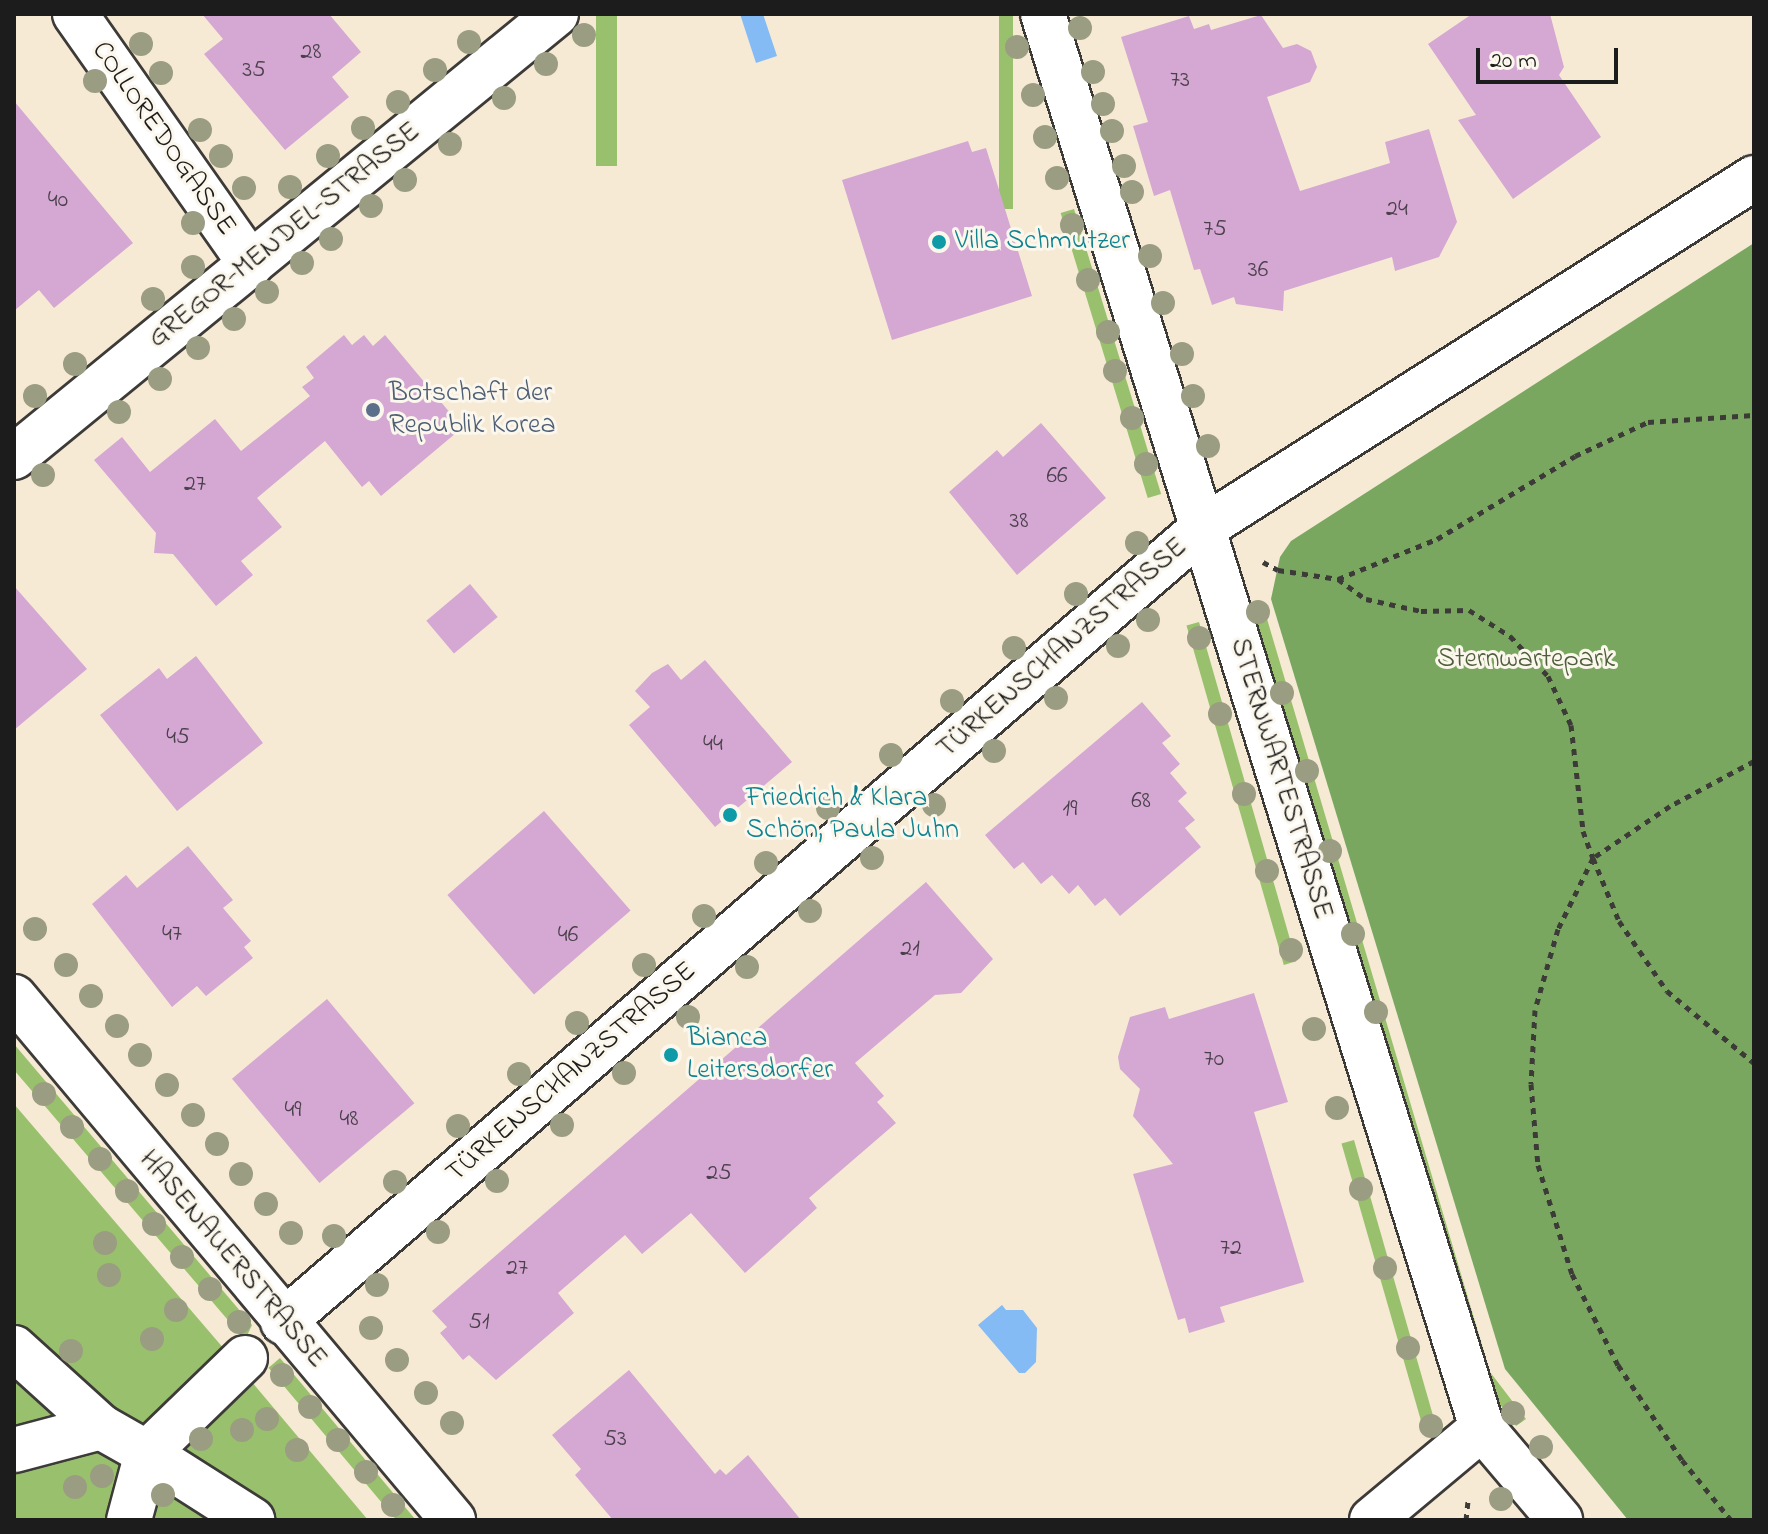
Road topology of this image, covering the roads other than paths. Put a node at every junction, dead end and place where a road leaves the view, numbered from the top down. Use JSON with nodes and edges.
{"nodes":[{"id":1,"x":75,"y":14,"type":"edge"},
{"id":2,"x":556,"y":14,"type":"edge"},
{"id":3,"x":1043,"y":14,"type":"edge"},
{"id":4,"x":1754,"y":178,"type":"edge"},
{"id":5,"x":251,"y":264,"type":"junction"},
{"id":6,"x":14,"y":457,"type":"edge"},
{"id":7,"x":1203,"y":528,"type":"junction"},
{"id":8,"x":14,"y":997,"type":"edge"},
{"id":9,"x":283,"y":1322,"type":"junction"},
{"id":10,"x":14,"y":1348,"type":"edge"},
{"id":11,"x":245,"y":1358,"type":"dead end"},
{"id":12,"x":101,"y":1427,"type":"junction"},
{"id":13,"x":1482,"y":1428,"type":"junction"},
{"id":14,"x":14,"y":1450,"type":"edge"},
{"id":15,"x":147,"y":1453,"type":"junction"},
{"id":16,"x":129,"y":1520,"type":"edge"},
{"id":17,"x":252,"y":1520,"type":"edge"},
{"id":18,"x":453,"y":1520,"type":"edge"},
{"id":19,"x":1372,"y":1520,"type":"edge"},
{"id":20,"x":1560,"y":1520,"type":"edge"}],
"edges":[{"from":1,"to":5,"type":"street","name":"COLLOREDOGASSE"},
{"from":2,"to":5,"type":"street","name":"GREGOR-MENDEL-STRASSE"},
{"from":3,"to":7,"type":"street","name":"STERNWARTESTRASSE"},
{"from":4,"to":7,"type":"street","name":"TÜRKENSCHANZSTRASSE"},
{"from":5,"to":6,"type":"street","name":"GREGOR-MENDEL-STRASSE"},
{"from":7,"to":9,"type":"street","name":"TÜRKENSCHANZSTRASSE"},
{"from":7,"to":13,"type":"street","name":"STERNWARTESTRASSE"},
{"from":8,"to":9,"type":"street","name":"HASENAUERSTRASSE"},
{"from":9,"to":18,"type":"street","name":"HASENAUERSTRASSE"},
{"from":10,"to":12,"type":"street"},
{"from":11,"to":15,"type":"street"},
{"from":12,"to":14,"type":"street"},
{"from":12,"to":15,"type":"street"},
{"from":13,"to":19,"type":"street"},
{"from":13,"to":20,"type":"street","name":"STERNWARTESTRASSE"},
{"from":15,"to":16,"type":"street"},
{"from":15,"to":17,"type":"street"}]}
